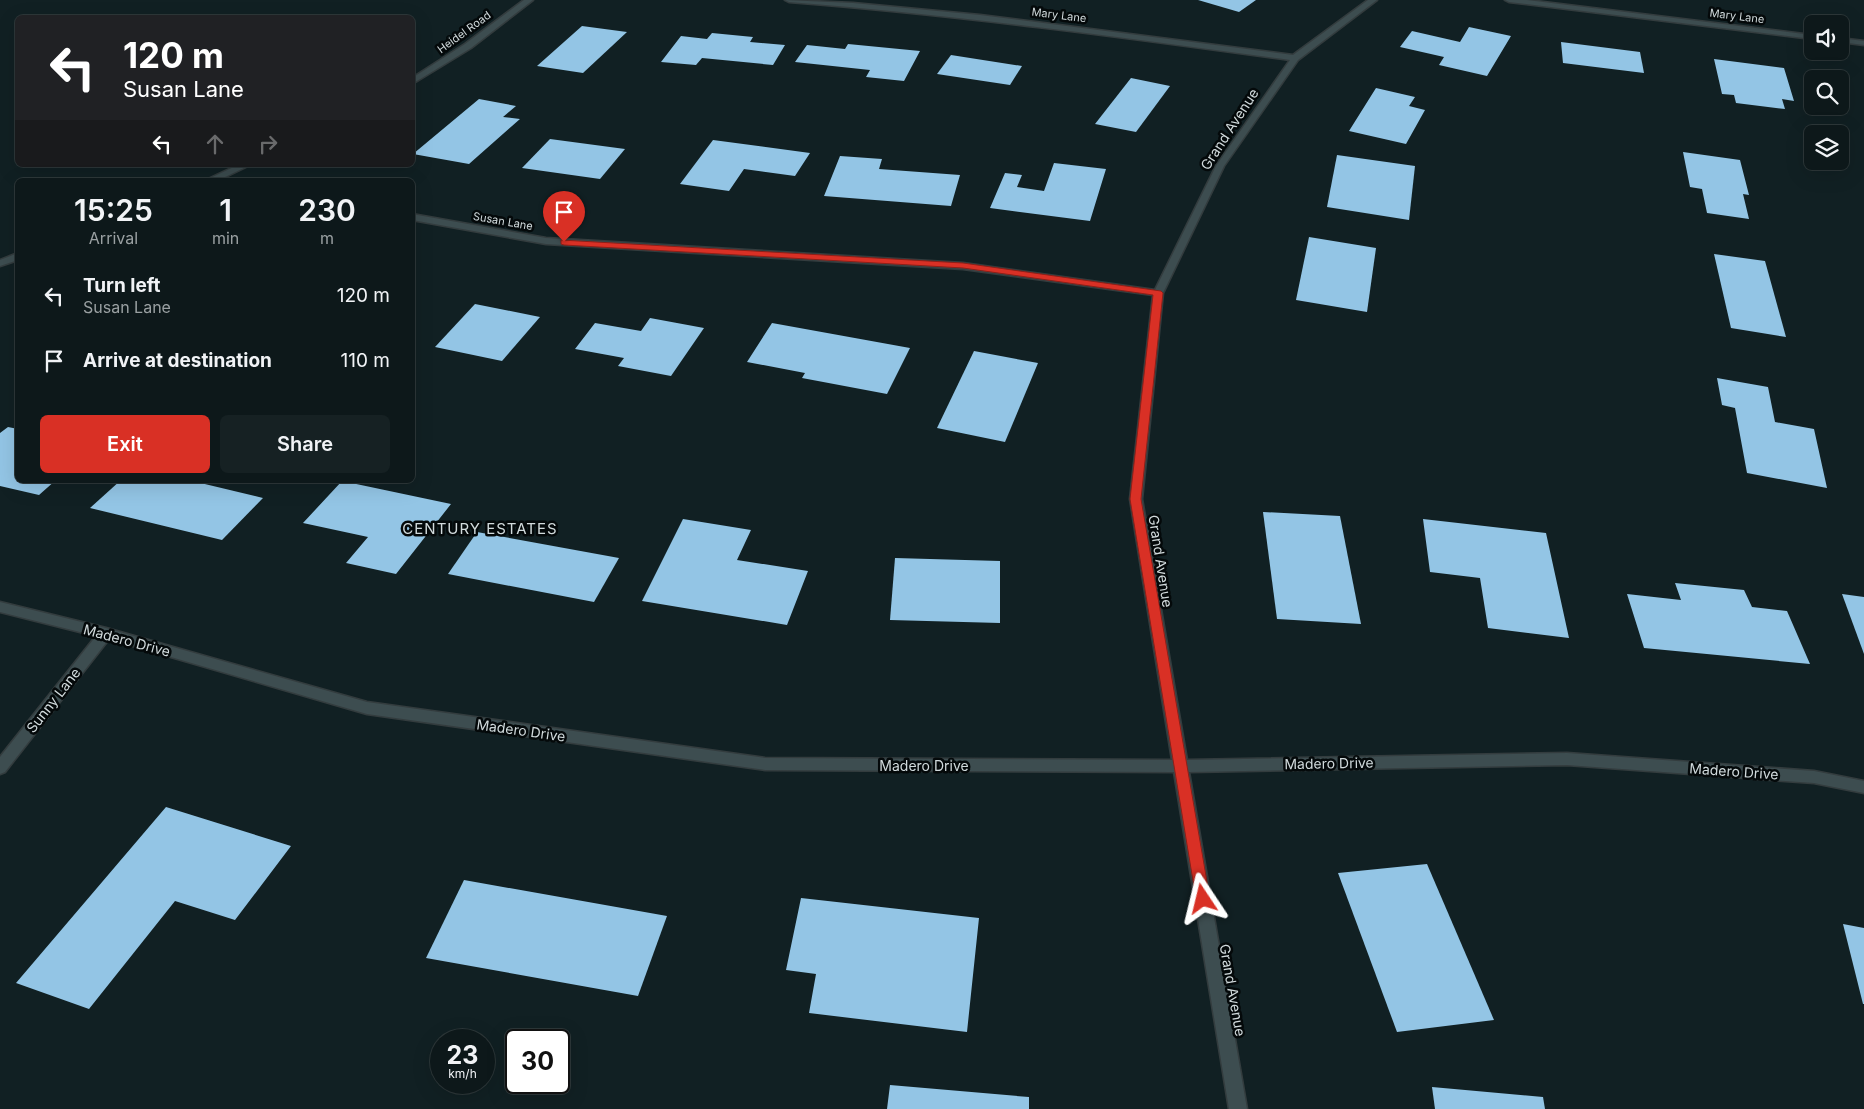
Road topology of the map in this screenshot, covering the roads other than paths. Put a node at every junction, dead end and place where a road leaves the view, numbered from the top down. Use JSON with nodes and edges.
{"nodes":[{"id":1,"x":529,"y":0,"type":"edge"},
{"id":2,"x":789,"y":0,"type":"edge"},
{"id":3,"x":1373,"y":0,"type":"edge"},
{"id":4,"x":1509,"y":0,"type":"edge"},
{"id":5,"x":1804,"y":36,"type":"edge"},
{"id":6,"x":1849,"y":41,"type":"edge"},
{"id":7,"x":1864,"y":43,"type":"edge"},
{"id":8,"x":1295,"y":58,"type":"junction"},
{"id":9,"x":415,"y":80,"type":"edge"},
{"id":10,"x":241,"y":167,"type":"edge"},
{"id":11,"x":216,"y":178,"type":"edge"},
{"id":12,"x":415,"y":218,"type":"edge"},
{"id":13,"x":15,"y":257,"type":"edge"},
{"id":14,"x":0,"y":264,"type":"edge"},
{"id":15,"x":1158,"y":293,"type":"junction"},
{"id":16,"x":0,"y":607,"type":"edge"},
{"id":17,"x":106,"y":633,"type":"junction"},
{"id":18,"x":1180,"y":766,"type":"junction"},
{"id":19,"x":0,"y":768,"type":"edge"},
{"id":20,"x":1864,"y":787,"type":"edge"},
{"id":21,"x":1238,"y":1109,"type":"edge"}],
"edges":[{"from":1,"to":9,"type":"street","name":"Heidel Road"},
{"from":2,"to":8,"type":"street","name":"Mary Lane"},
{"from":3,"to":8,"type":"street","name":"Grand Avenue"},
{"from":4,"to":5,"type":"street","name":"Mary Lane"},
{"from":6,"to":7,"type":"street"},
{"from":8,"to":15,"type":"street","name":"Grand Avenue"},
{"from":10,"to":11,"type":"street"},
{"from":12,"to":15,"type":"street","name":"Susan Lane"},
{"from":13,"to":14,"type":"street"},
{"from":15,"to":18,"type":"street","name":"Grand Avenue"},
{"from":16,"to":17,"type":"street","name":"Madero Drive"},
{"from":17,"to":18,"type":"street","name":"Madero Drive"},
{"from":17,"to":19,"type":"street","name":"Sunny Lane"},
{"from":18,"to":20,"type":"street","name":"Madero Drive"},
{"from":18,"to":21,"type":"street","name":"Grand Avenue"}]}
